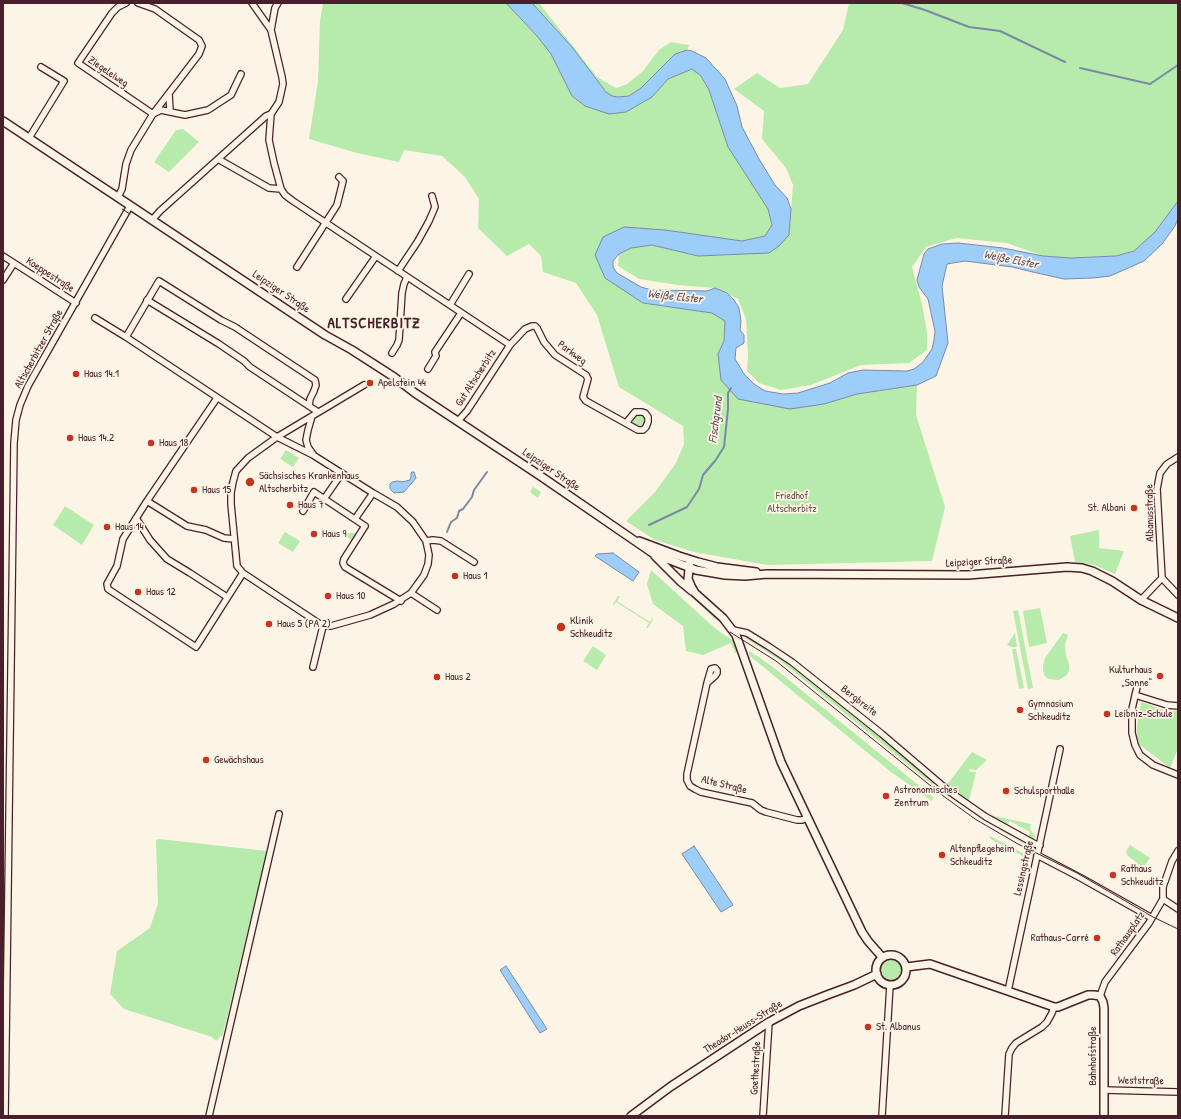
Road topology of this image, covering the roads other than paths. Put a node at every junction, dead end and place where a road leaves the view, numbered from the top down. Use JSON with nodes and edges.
{"nodes":[{"id":1,"x":126,"y":3,"type":"edge"},
{"id":2,"x":138,"y":3,"type":"edge"},
{"id":3,"x":252,"y":3,"type":"edge"},
{"id":4,"x":278,"y":3,"type":"edge"},
{"id":5,"x":271,"y":30,"type":"junction"},
{"id":6,"x":41,"y":66,"type":"dead end"},
{"id":7,"x":240,"y":74,"type":"dead end"},
{"id":8,"x":169,"y":94,"type":"junction"},
{"id":9,"x":170,"y":111,"type":"junction"},
{"id":10,"x":153,"y":114,"type":"junction"},
{"id":11,"x":271,"y":114,"type":"junction"},
{"id":12,"x":3,"y":121,"type":"edge"},
{"id":13,"x":29,"y":138,"type":"junction"},
{"id":14,"x":218,"y":159,"type":"junction"},
{"id":15,"x":339,"y":177,"type":"dead end"},
{"id":16,"x":281,"y":188,"type":"junction"},
{"id":17,"x":432,"y":196,"type":"dead end"},
{"id":18,"x":118,"y":197,"type":"junction"},
{"id":19,"x":130,"y":206,"type":"junction"},
{"id":20,"x":152,"y":220,"type":"junction"},
{"id":21,"x":325,"y":222,"type":"junction"},
{"id":22,"x":3,"y":256,"type":"edge"},
{"id":23,"x":376,"y":256,"type":"junction"},
{"id":24,"x":14,"y":263,"type":"junction"},
{"id":25,"x":297,"y":266,"type":"dead end"},
{"id":26,"x":398,"y":271,"type":"junction"},
{"id":27,"x":469,"y":274,"type":"dead end"},
{"id":28,"x":408,"y":277,"type":"junction"},
{"id":29,"x":3,"y":280,"type":"edge"},
{"id":30,"x":346,"y":298,"type":"dead end"},
{"id":31,"x":147,"y":300,"type":"junction"},
{"id":32,"x":76,"y":303,"type":"junction"},
{"id":33,"x":450,"y":305,"type":"junction"},
{"id":34,"x":462,"y":313,"type":"junction"},
{"id":35,"x":96,"y":318,"type":"dead end"},
{"id":36,"x":532,"y":326,"type":"joint"},
{"id":37,"x":126,"y":337,"type":"junction"},
{"id":38,"x":510,"y":345,"type":"junction"},
{"id":39,"x":392,"y":353,"type":"dead end"},
{"id":40,"x":428,"y":369,"type":"dead end"},
{"id":41,"x":364,"y":385,"type":"dead end"},
{"id":42,"x":217,"y":398,"type":"junction"},
{"id":43,"x":309,"y":406,"type":"junction"},
{"id":44,"x":318,"y":412,"type":"junction"},
{"id":45,"x":312,"y":416,"type":"junction"},
{"id":46,"x":458,"y":421,"type":"junction"},
{"id":47,"x":626,"y":423,"type":"dead end"},
{"id":48,"x":276,"y":437,"type":"junction"},
{"id":49,"x":313,"y":455,"type":"junction"},
{"id":50,"x":1178,"y":457,"type":"edge"},
{"id":51,"x":342,"y":473,"type":"junction"},
{"id":52,"x":373,"y":493,"type":"junction"},
{"id":53,"x":324,"y":499,"type":"junction"},
{"id":54,"x":147,"y":501,"type":"junction"},
{"id":55,"x":303,"y":511,"type":"dead end"},
{"id":56,"x":136,"y":518,"type":"junction"},
{"id":57,"x":355,"y":519,"type":"junction"},
{"id":58,"x":626,"y":535,"type":"junction"},
{"id":59,"x":234,"y":539,"type":"junction"},
{"id":60,"x":426,"y":541,"type":"junction"},
{"id":61,"x":654,"y":554,"type":"junction"},
{"id":62,"x":677,"y":560,"type":"junction"},
{"id":63,"x":474,"y":562,"type":"dead end"},
{"id":64,"x":689,"y":564,"type":"junction"},
{"id":65,"x":243,"y":573,"type":"junction"},
{"id":66,"x":767,"y":574,"type":"junction"},
{"id":67,"x":676,"y":576,"type":"junction"},
{"id":68,"x":1162,"y":578,"type":"junction"},
{"id":69,"x":695,"y":593,"type":"junction"},
{"id":70,"x":411,"y":594,"type":"junction"},
{"id":71,"x":1178,"y":595,"type":"edge"},
{"id":72,"x":227,"y":598,"type":"junction"},
{"id":73,"x":401,"y":600,"type":"junction"},
{"id":74,"x":1142,"y":600,"type":"junction"},
{"id":75,"x":437,"y":610,"type":"dead end"},
{"id":76,"x":1178,"y":618,"type":"edge"},
{"id":77,"x":324,"y":626,"type":"junction"},
{"id":78,"x":733,"y":630,"type":"junction"},
{"id":79,"x":314,"y":667,"type":"dead end"},
{"id":80,"x":707,"y":683,"type":"dead end"},
{"id":81,"x":1137,"y":687,"type":"dead end"},
{"id":82,"x":1135,"y":695,"type":"junction"},
{"id":83,"x":1178,"y":706,"type":"edge"},
{"id":84,"x":1060,"y":749,"type":"dead end"},
{"id":85,"x":1178,"y":775,"type":"edge"},
{"id":86,"x":279,"y":814,"type":"dead end"},
{"id":87,"x":807,"y":818,"type":"junction"},
{"id":88,"x":1040,"y":845,"type":"junction"},
{"id":89,"x":1178,"y":851,"type":"edge"},
{"id":90,"x":1037,"y":856,"type":"junction"},
{"id":91,"x":1163,"y":899,"type":"junction"},
{"id":92,"x":1178,"y":909,"type":"edge"},
{"id":93,"x":1152,"y":918,"type":"junction"},
{"id":94,"x":882,"y":957,"type":"junction"},
{"id":95,"x":906,"y":967,"type":"junction"},
{"id":96,"x":876,"y":974,"type":"junction"},
{"id":97,"x":890,"y":985,"type":"junction"},
{"id":98,"x":1008,"y":991,"type":"junction"},
{"id":99,"x":5,"y":995,"type":"edge"},
{"id":100,"x":1100,"y":996,"type":"junction"},
{"id":101,"x":1054,"y":1007,"type":"junction"},
{"id":102,"x":769,"y":1022,"type":"junction"},
{"id":103,"x":1104,"y":1090,"type":"junction"},
{"id":104,"x":1178,"y":1092,"type":"edge"},
{"id":105,"x":639,"y":1113,"type":"edge"},
{"id":106,"x":5,"y":1116,"type":"edge"},
{"id":107,"x":209,"y":1116,"type":"edge"},
{"id":108,"x":631,"y":1116,"type":"edge"},
{"id":109,"x":763,"y":1116,"type":"edge"},
{"id":110,"x":882,"y":1116,"type":"edge"},
{"id":111,"x":1005,"y":1116,"type":"edge"},
{"id":112,"x":1104,"y":1116,"type":"edge"}],
"edges":[{"from":1,"to":10,"type":"street","name":"Ziegeleiweg"},
{"from":2,"to":8,"type":"street"},
{"from":3,"to":5,"type":"street"},
{"from":4,"to":5,"type":"street"},
{"from":5,"to":11,"type":"street"},
{"from":6,"to":13,"type":"street"},
{"from":7,"to":9,"type":"street"},
{"from":8,"to":9,"type":"street"},
{"from":8,"to":10,"type":"street"},
{"from":9,"to":10,"type":"street"},
{"from":10,"to":18,"type":"street"},
{"from":11,"to":14,"type":"street"},
{"from":11,"to":16,"type":"street"},
{"from":12,"to":13,"type":"street","name":"Leipziger Straße"},
{"from":13,"to":18,"type":"street","name":"Leipziger Straße"},
{"from":14,"to":16,"type":"street"},
{"from":14,"to":20,"type":"street"},
{"from":15,"to":21,"type":"street"},
{"from":16,"to":21,"type":"street","name":"Gut Altscherbitz"},
{"from":17,"to":26,"type":"street"},
{"from":18,"to":19,"type":"street","name":"Leipziger Straße"},
{"from":19,"to":20,"type":"street","name":"Leipziger Straße"},
{"from":19,"to":32,"type":"street","name":"Altscherbitzer Straße"},
{"from":20,"to":46,"type":"street","name":"Leipziger Straße"},
{"from":21,"to":23,"type":"street","name":"Gut Altscherbitz"},
{"from":21,"to":25,"type":"street"},
{"from":22,"to":24,"type":"street","name":"Koeppestraße"},
{"from":23,"to":26,"type":"street","name":"Gut Altscherbitz"},
{"from":23,"to":30,"type":"street"},
{"from":24,"to":29,"type":"street","name":"Koeppestraße"},
{"from":24,"to":32,"type":"street","name":"Koeppestraße"},
{"from":26,"to":28,"type":"street","name":"Gut Altscherbitz"},
{"from":27,"to":33,"type":"street"},
{"from":28,"to":33,"type":"street","name":"Gut Altscherbitz"},
{"from":28,"to":39,"type":"street"},
{"from":31,"to":37,"type":"street"},
{"from":31,"to":43,"type":"street"},
{"from":31,"to":43,"type":"street"},
{"from":32,"to":99,"type":"street","name":"Altscherbitzer Straße"},
{"from":33,"to":34,"type":"street","name":"Gut Altscherbitz"},
{"from":34,"to":38,"type":"street","name":"Gut Altscherbitz"},
{"from":34,"to":40,"type":"street"},
{"from":35,"to":37,"type":"street"},
{"from":36,"to":38,"type":"street","name":"Gut Altscherbitz"},
{"from":36,"to":47,"type":"street","name":"Parkweg"},
{"from":37,"to":42,"type":"street"},
{"from":38,"to":46,"type":"street","name":"Gut Altscherbitz"},
{"from":41,"to":44,"type":"street"},
{"from":42,"to":48,"type":"street"},
{"from":42,"to":54,"type":"street"},
{"from":43,"to":44,"type":"street"},
{"from":44,"to":45,"type":"street"},
{"from":45,"to":48,"type":"street"},
{"from":45,"to":49,"type":"street"},
{"from":46,"to":58,"type":"street","name":"Leipziger Straße"},
{"from":48,"to":49,"type":"street"},
{"from":48,"to":59,"type":"street"},
{"from":49,"to":51,"type":"street"},
{"from":50,"to":68,"type":"street","name":"Albanusstraße"},
{"from":51,"to":52,"type":"street"},
{"from":51,"to":53,"type":"street"},
{"from":52,"to":57,"type":"street"},
{"from":52,"to":60,"type":"street"},
{"from":53,"to":55,"type":"street"},
{"from":53,"to":57,"type":"street"},
{"from":54,"to":56,"type":"street"},
{"from":54,"to":59,"type":"street"},
{"from":56,"to":72,"type":"street"},
{"from":56,"to":72,"type":"street"},
{"from":57,"to":73,"type":"street"},
{"from":58,"to":61,"type":"street","name":"Leipziger Straße"},
{"from":58,"to":62,"type":"street","name":"Leipziger Straße"},
{"from":59,"to":65,"type":"street"},
{"from":60,"to":63,"type":"street"},
{"from":60,"to":70,"type":"street"},
{"from":61,"to":62,"type":"street","name":"Leipziger Straße"},
{"from":61,"to":67,"type":"street","name":"Leipziger Straße"},
{"from":62,"to":64,"type":"street","name":"Leipziger Straße"},
{"from":62,"to":67,"type":"street"},
{"from":64,"to":66,"type":"street","name":"Leipziger Straße"},
{"from":64,"to":66,"type":"street","name":"Leipziger Straße"},
{"from":64,"to":69,"type":"street"},
{"from":65,"to":72,"type":"street"},
{"from":65,"to":77,"type":"street"},
{"from":66,"to":74,"type":"street","name":"Leipziger Straße"},
{"from":67,"to":69,"type":"street","name":"Leipziger Straße"},
{"from":68,"to":71,"type":"street"},
{"from":68,"to":74,"type":"street"},
{"from":69,"to":78,"type":"street","name":"Bergbreite"},
{"from":70,"to":73,"type":"street"},
{"from":70,"to":75,"type":"street"},
{"from":73,"to":77,"type":"street"},
{"from":74,"to":76,"type":"street","name":"Leipziger Straße"},
{"from":77,"to":79,"type":"street"},
{"from":78,"to":87,"type":"street"},
{"from":78,"to":88,"type":"street","name":"Bergbreite"},
{"from":80,"to":87,"type":"street","name":"Alte Straße"},
{"from":81,"to":82,"type":"street"},
{"from":82,"to":83,"type":"street"},
{"from":82,"to":85,"type":"street"},
{"from":84,"to":88,"type":"street","name":"Lessingstraße"},
{"from":86,"to":107,"type":"street"},
{"from":87,"to":94,"type":"street"},
{"from":88,"to":90,"type":"street","name":"Lessingstraße"},
{"from":89,"to":91,"type":"street"},
{"from":90,"to":93,"type":"street"},
{"from":90,"to":98,"type":"street","name":"Lessingstraße"},
{"from":91,"to":92,"type":"street"},
{"from":91,"to":93,"type":"street","name":"Rathausplatz"},
{"from":93,"to":100,"type":"street","name":"Rathausplatz"},
{"from":94,"to":95,"type":"street"},
{"from":94,"to":96,"type":"street"},
{"from":95,"to":97,"type":"street"},
{"from":95,"to":98,"type":"street"},
{"from":96,"to":97,"type":"street"},
{"from":96,"to":102,"type":"street","name":"Theodor-Heuss-Straße"},
{"from":97,"to":110,"type":"street"},
{"from":98,"to":101,"type":"street"},
{"from":99,"to":106,"type":"street","name":"Altscherbitzer Straße"},
{"from":100,"to":101,"type":"street"},
{"from":100,"to":103,"type":"street","name":"Bahnhofstraße"},
{"from":101,"to":111,"type":"street"},
{"from":102,"to":105,"type":"street","name":"Theodor-Heuss-Straße"},
{"from":102,"to":109,"type":"street","name":"Goethestraße"},
{"from":103,"to":104,"type":"street","name":"Weststraße"},
{"from":103,"to":112,"type":"street","name":"Bahnhofstraße"},
{"from":105,"to":108,"type":"street","name":"Theodor-Heuss-Straße"}]}
